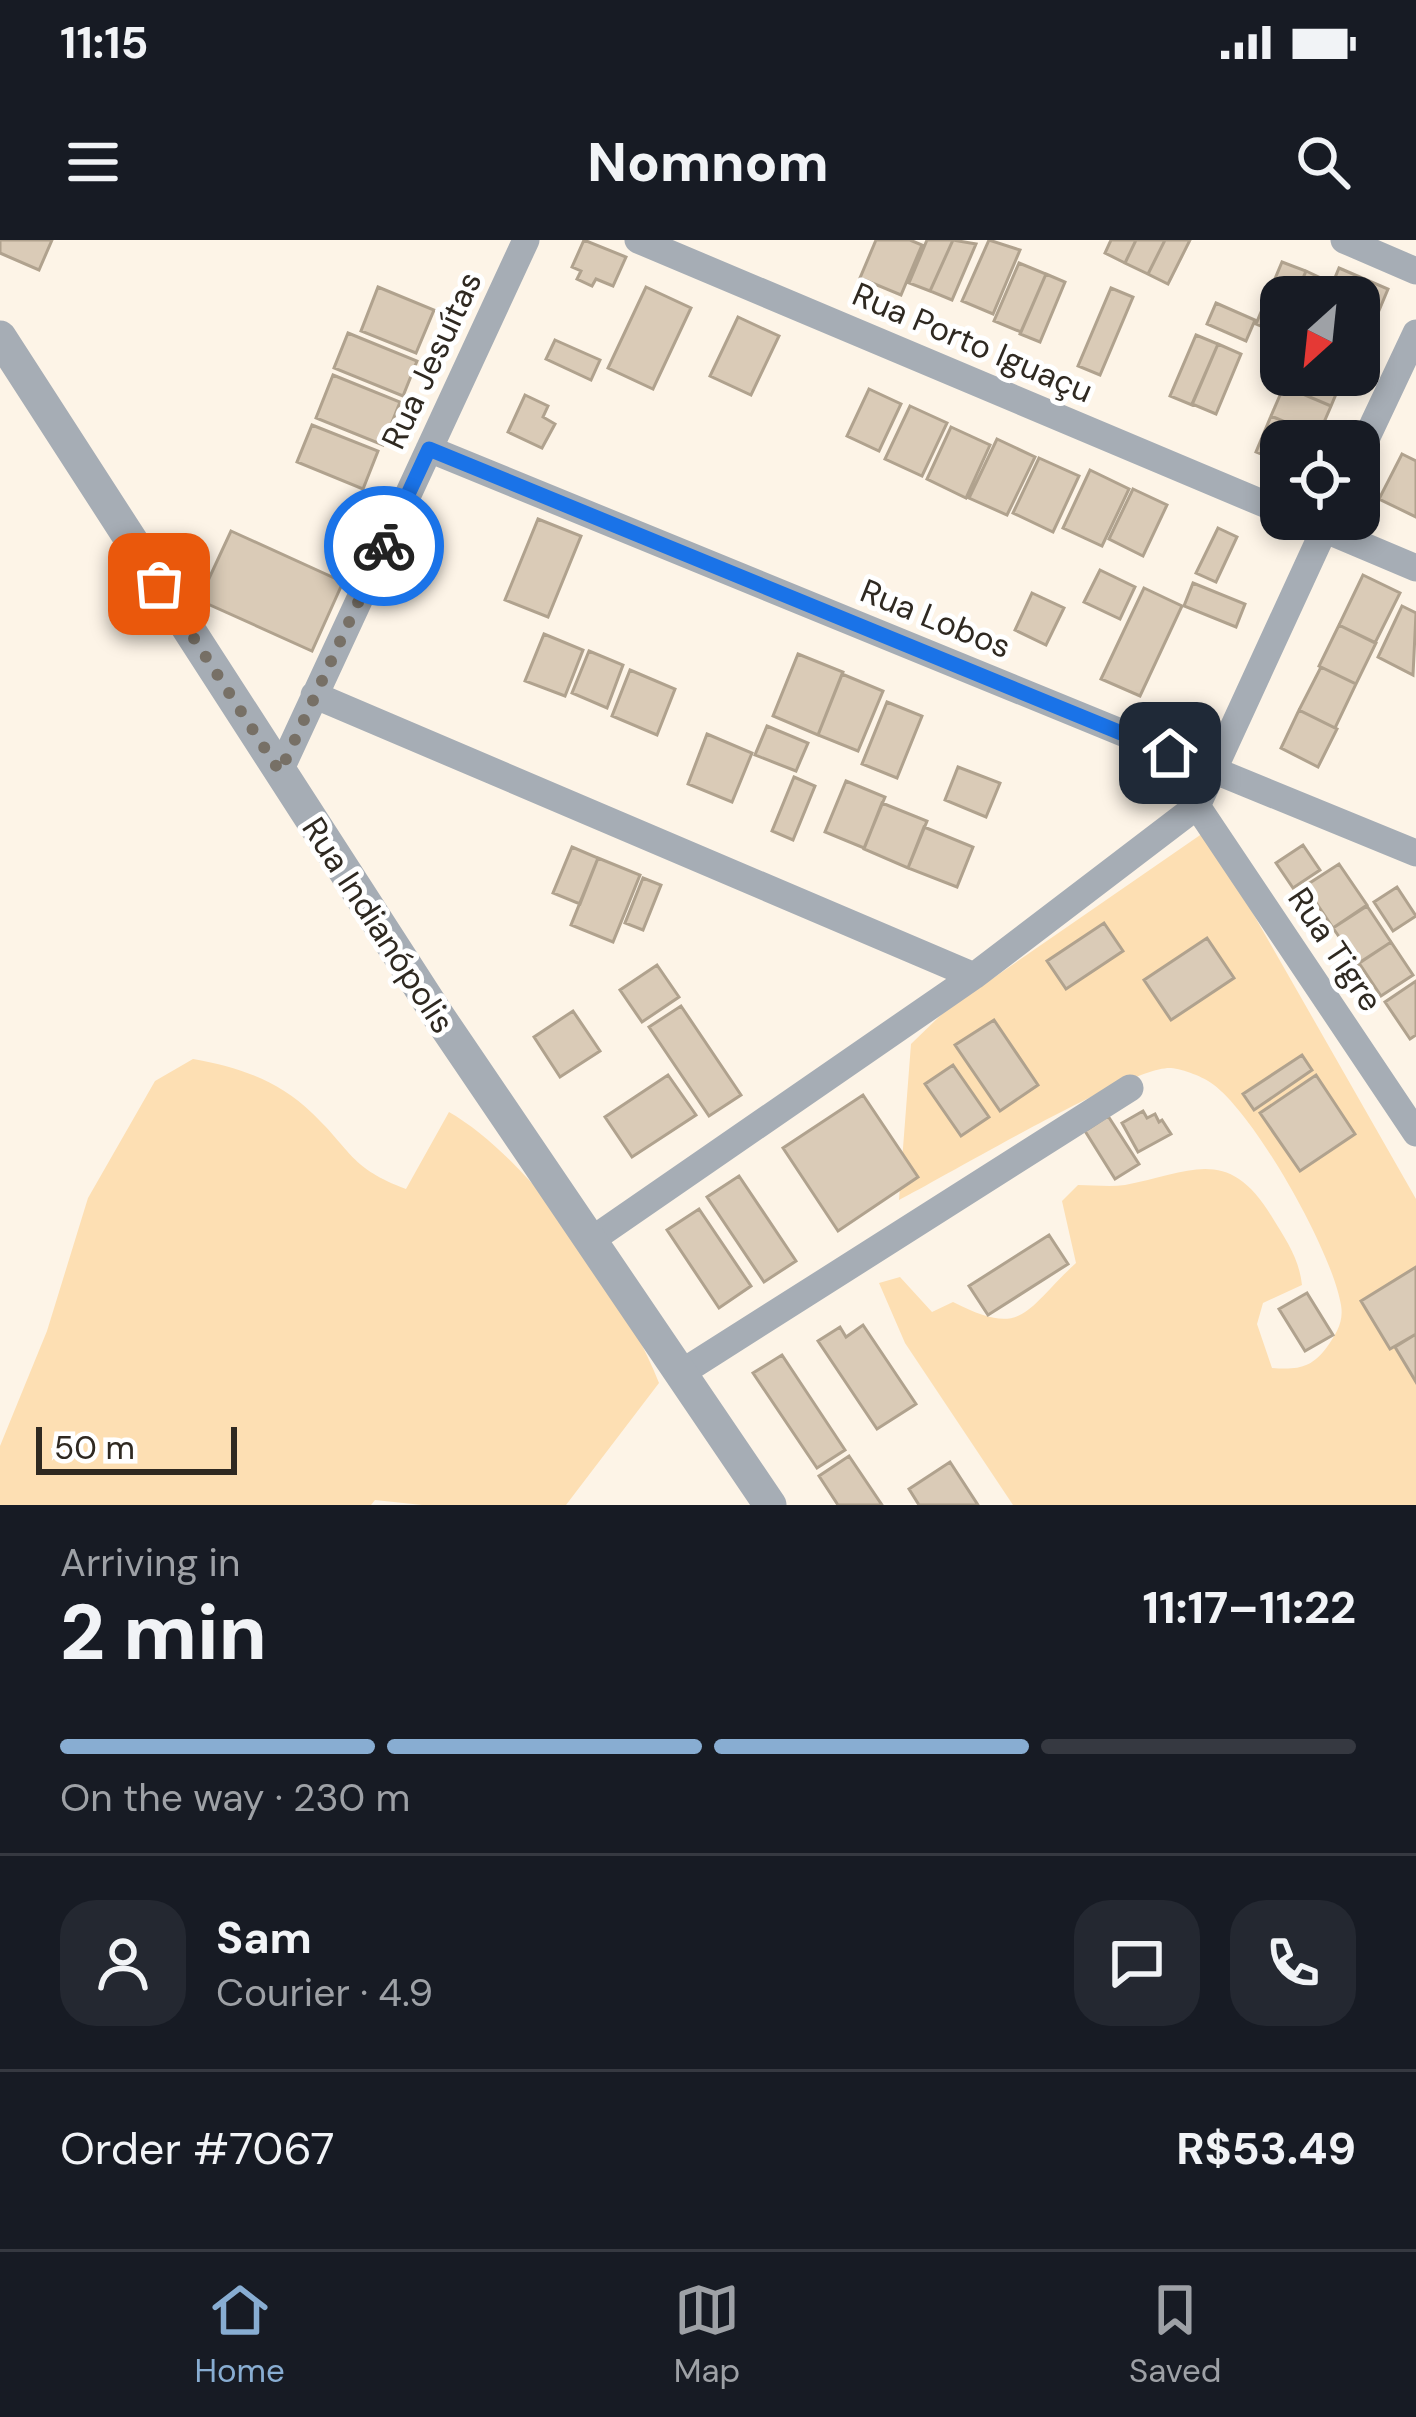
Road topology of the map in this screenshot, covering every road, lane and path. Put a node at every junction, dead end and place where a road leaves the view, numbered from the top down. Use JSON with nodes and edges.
{"nodes":[{"id":1,"x":526,"y":240,"type":"edge"},
{"id":2,"x":638,"y":240,"type":"edge"},
{"id":3,"x":1344,"y":240,"type":"edge"},
{"id":4,"x":1416,"y":271,"type":"edge"},
{"id":5,"x":1416,"y":333,"type":"edge"},
{"id":6,"x":0,"y":337,"type":"edge"},
{"id":7,"x":1375,"y":420,"type":"edge"},
{"id":8,"x":429,"y":449,"type":"junction"},
{"id":9,"x":1260,"y":502,"type":"edge"},
{"id":10,"x":1310,"y":540,"type":"edge"},
{"id":11,"x":1356,"y":540,"type":"edge"},
{"id":12,"x":1416,"y":568,"type":"edge"},
{"id":13,"x":314,"y":695,"type":"junction"},
{"id":14,"x":1214,"y":771,"type":"junction"},
{"id":15,"x":280,"y":772,"type":"junction"},
{"id":16,"x":1197,"y":806,"type":"junction"},
{"id":17,"x":1416,"y":854,"type":"edge"},
{"id":18,"x":974,"y":976,"type":"junction"},
{"id":19,"x":1130,"y":1088,"type":"dead end"},
{"id":20,"x":1416,"y":1133,"type":"edge"},
{"id":21,"x":590,"y":1241,"type":"junction"},
{"id":22,"x":681,"y":1373,"type":"junction"},
{"id":23,"x":770,"y":1505,"type":"edge"}],
"edges":[{"from":1,"to":8,"type":"street","name":"Rua Jesuítas"},
{"from":2,"to":9,"type":"street","name":"Rua Porto Iguaçu"},
{"from":3,"to":4,"type":"street"},
{"from":5,"to":7,"type":"street"},
{"from":6,"to":15,"type":"street","name":"Rua Indianópolis"},
{"from":8,"to":13,"type":"street","name":"Rua Jesuítas"},
{"from":8,"to":14,"type":"street","name":"Rua Lobos"},
{"from":10,"to":14,"type":"street"},
{"from":11,"to":12,"type":"street"},
{"from":13,"to":15,"type":"street","name":"Rua Jesuítas"},
{"from":13,"to":18,"type":"street"},
{"from":14,"to":16,"type":"street"},
{"from":14,"to":17,"type":"street","name":"Rua Lobos"},
{"from":15,"to":21,"type":"street","name":"Rua Indianópolis"},
{"from":16,"to":18,"type":"street"},
{"from":16,"to":20,"type":"street","name":"Rua Tigre"},
{"from":18,"to":21,"type":"street"},
{"from":19,"to":22,"type":"street"},
{"from":21,"to":22,"type":"street","name":"Rua Indianópolis"},
{"from":22,"to":23,"type":"street","name":"Rua Indianópolis"}]}
